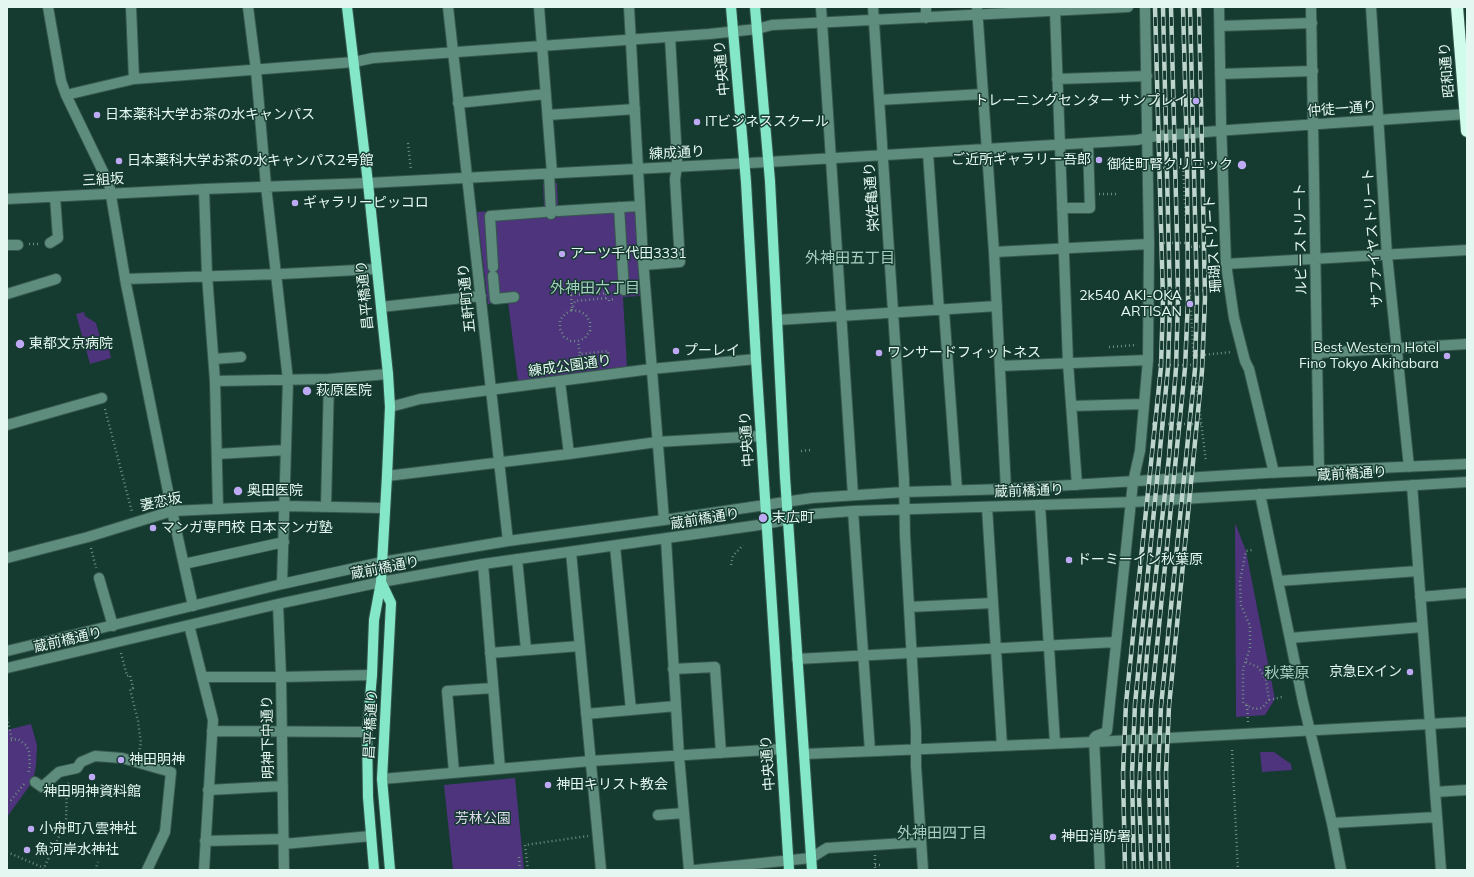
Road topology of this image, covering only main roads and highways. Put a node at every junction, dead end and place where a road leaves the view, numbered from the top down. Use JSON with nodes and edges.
{"nodes":[{"id":1,"x":347,"y":7,"type":"edge"},
{"id":2,"x":731,"y":7,"type":"edge"},
{"id":3,"x":755,"y":7,"type":"edge"},
{"id":4,"x":1457,"y":7,"type":"edge"},
{"id":5,"x":1466,"y":114,"type":"edge"},
{"id":6,"x":1467,"y":131,"type":"edge"},
{"id":7,"x":381,"y":582,"type":"junction"},
{"id":8,"x":788,"y":865,"type":"edge"},
{"id":9,"x":374,"y":870,"type":"edge"},
{"id":10,"x":390,"y":870,"type":"edge"},
{"id":11,"x":812,"y":870,"type":"edge"}],
"edges":[{"from":1,"to":7,"type":"main road","name":"昌平橋通り"},
{"from":2,"to":8,"type":"main road","name":"中央通り"},
{"from":3,"to":11,"type":"main road"},
{"from":4,"to":5,"type":"highway","name":"昭和通り"},
{"from":5,"to":6,"type":"highway","name":"昭和通り"},
{"from":7,"to":9,"type":"main road","name":"昌平橋通り"},
{"from":7,"to":10,"type":"main road","name":"昌平橋通り"}]}
